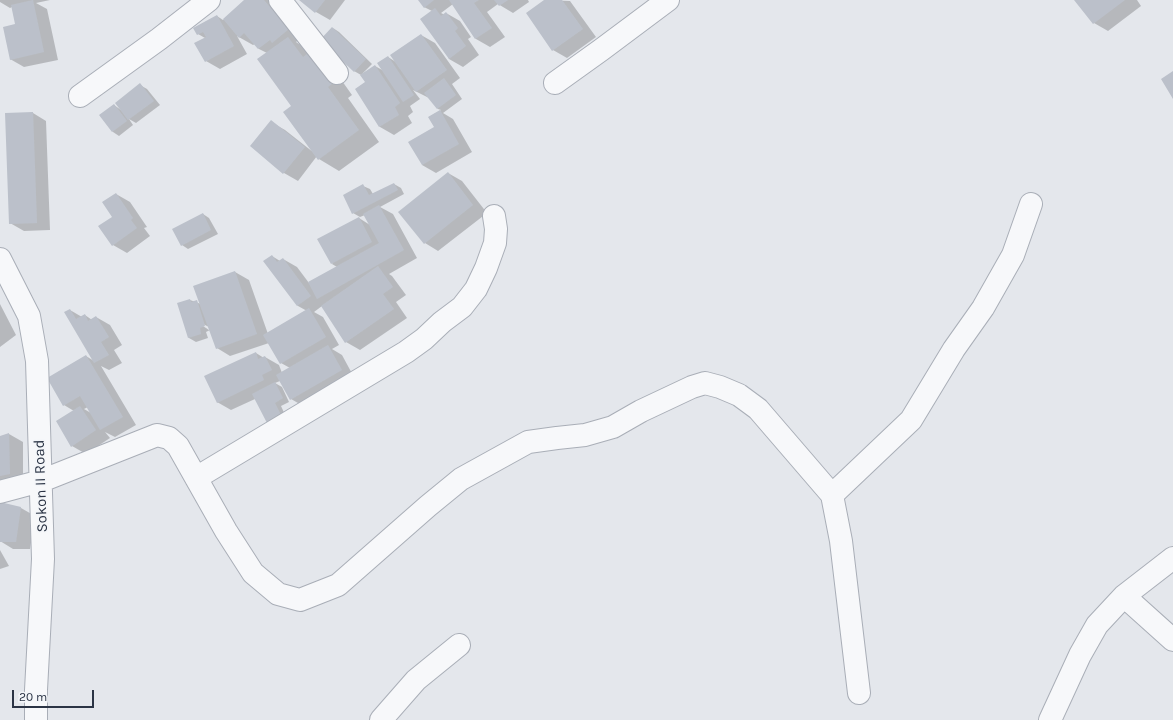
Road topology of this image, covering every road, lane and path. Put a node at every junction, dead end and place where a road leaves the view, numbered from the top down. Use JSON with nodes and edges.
{"nodes":[{"id":1,"x":209,"y":0,"type":"edge"},
{"id":2,"x":280,"y":0,"type":"edge"},
{"id":3,"x":668,"y":0,"type":"edge"},
{"id":4,"x":337,"y":73,"type":"dead end"},
{"id":5,"x":555,"y":83,"type":"dead end"},
{"id":6,"x":80,"y":96,"type":"dead end"},
{"id":7,"x":1031,"y":204,"type":"dead end"},
{"id":8,"x":494,"y":216,"type":"dead end"},
{"id":9,"x":0,"y":260,"type":"edge"},
{"id":10,"x":196,"y":478,"type":"junction"},
{"id":11,"x":41,"y":481,"type":"junction"},
{"id":12,"x":0,"y":492,"type":"edge"},
{"id":13,"x":832,"y":495,"type":"junction"},
{"id":14,"x":1173,"y":558,"type":"edge"},
{"id":15,"x":1124,"y":596,"type":"junction"},
{"id":16,"x":1173,"y":640,"type":"edge"},
{"id":17,"x":459,"y":645,"type":"dead end"},
{"id":18,"x":859,"y":693,"type":"dead end"},
{"id":19,"x":36,"y":720,"type":"edge"},
{"id":20,"x":381,"y":720,"type":"edge"},
{"id":21,"x":1050,"y":720,"type":"edge"}],
"edges":[{"from":1,"to":6,"type":"street"},
{"from":2,"to":4,"type":"street"},
{"from":3,"to":5,"type":"street"},
{"from":7,"to":13,"type":"street"},
{"from":8,"to":10,"type":"street"},
{"from":9,"to":11,"type":"street","name":"Sokon II Road"},
{"from":10,"to":11,"type":"street"},
{"from":10,"to":13,"type":"street"},
{"from":11,"to":12,"type":"street"},
{"from":11,"to":19,"type":"street","name":"Sokon II Road"},
{"from":13,"to":18,"type":"street"},
{"from":14,"to":15,"type":"street"},
{"from":15,"to":16,"type":"street"},
{"from":15,"to":21,"type":"street"},
{"from":17,"to":20,"type":"street"}]}
